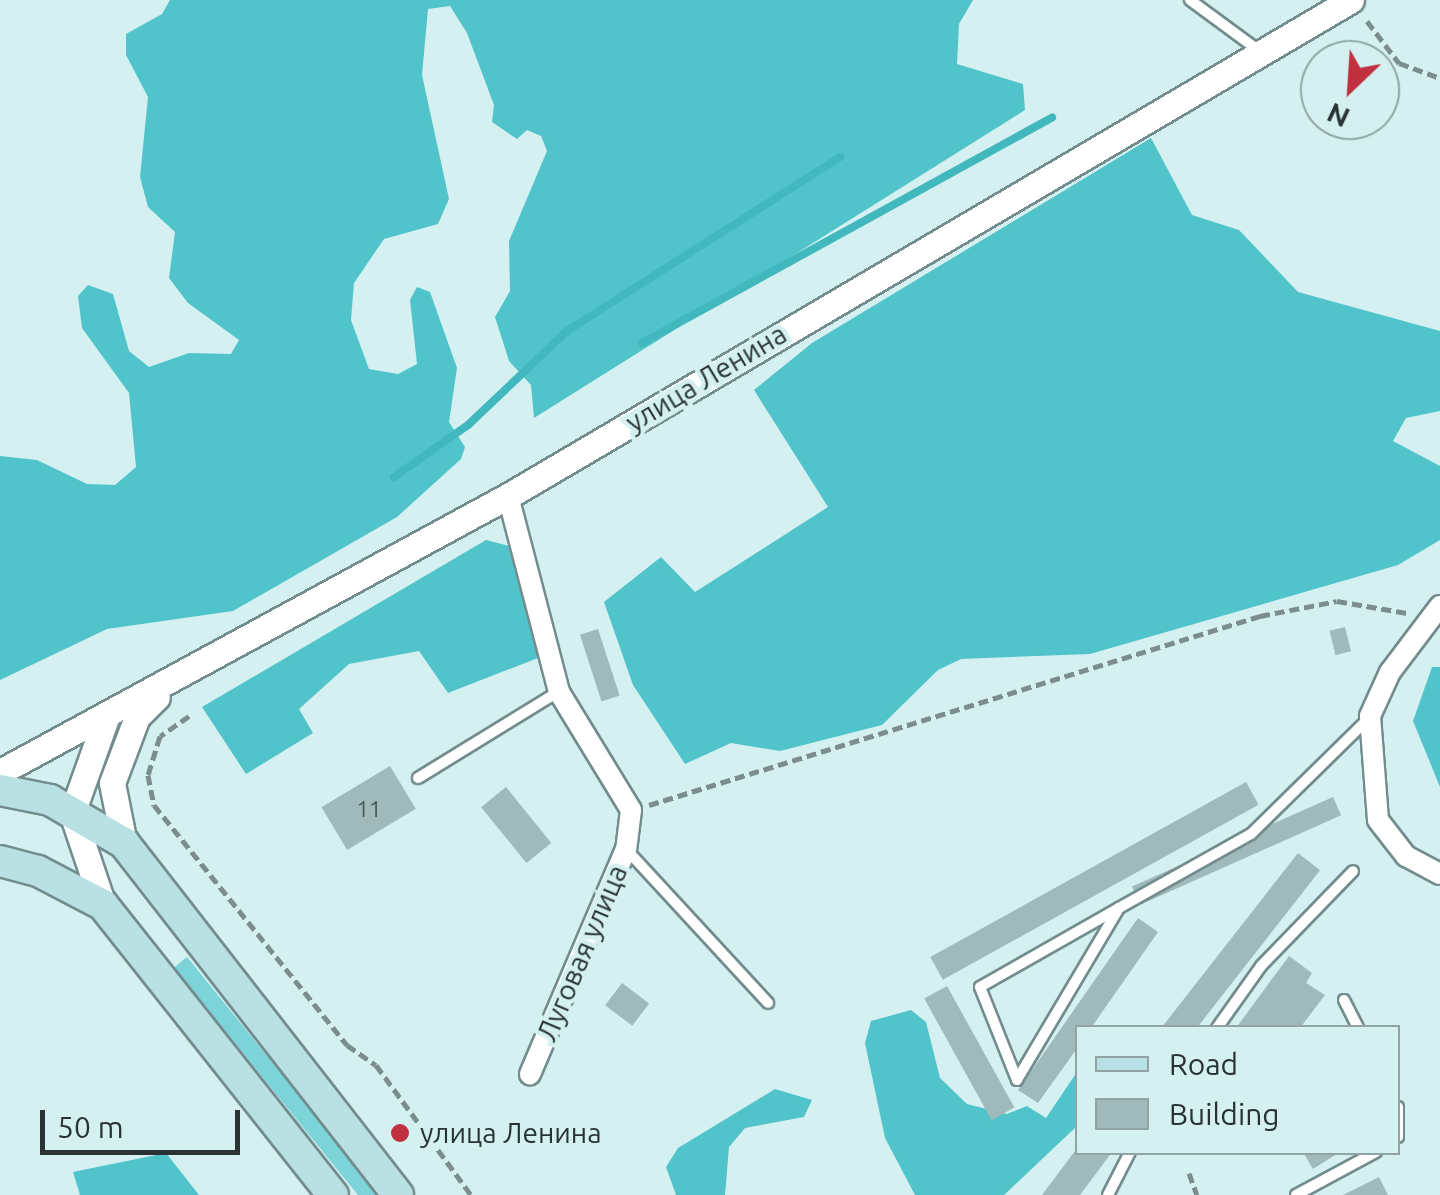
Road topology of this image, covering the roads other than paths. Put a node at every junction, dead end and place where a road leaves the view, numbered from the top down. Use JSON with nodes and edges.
{"nodes":[{"id":1,"x":1190,"y":0,"type":"edge"},
{"id":2,"x":1357,"y":8,"type":"edge"},
{"id":3,"x":1258,"y":50,"type":"junction"},
{"id":4,"x":508,"y":496,"type":"junction"},
{"id":5,"x":1435,"y":612,"type":"edge"},
{"id":6,"x":171,"y":683,"type":"junction"},
{"id":7,"x":559,"y":692,"type":"junction"},
{"id":8,"x":107,"y":715,"type":"junction"},
{"id":9,"x":1370,"y":716,"type":"junction"},
{"id":10,"x":0,"y":772,"type":"edge"},
{"id":11,"x":418,"y":778,"type":"dead end"},
{"id":12,"x":0,"y":790,"type":"edge"},
{"id":13,"x":72,"y":812,"type":"junction"},
{"id":14,"x":124,"y":843,"type":"junction"},
{"id":15,"x":626,"y":849,"type":"junction"},
{"id":16,"x":0,"y":861,"type":"edge"},
{"id":17,"x":1353,"y":871,"type":"dead end"},
{"id":18,"x":1440,"y":874,"type":"edge"},
{"id":19,"x":103,"y":905,"type":"junction"},
{"id":20,"x":1119,"y":908,"type":"junction"},
{"id":21,"x":1344,"y":1000,"type":"dead end"},
{"id":22,"x":768,"y":1003,"type":"dead end"},
{"id":23,"x":1219,"y":1025,"type":"edge"},
{"id":24,"x":1356,"y":1025,"type":"edge"},
{"id":25,"x":530,"y":1074,"type":"dead end"},
{"id":26,"x":1128,"y":1155,"type":"edge"},
{"id":27,"x":1370,"y":1155,"type":"edge"},
{"id":28,"x":333,"y":1195,"type":"edge"},
{"id":29,"x":398,"y":1195,"type":"edge"},
{"id":30,"x":1108,"y":1195,"type":"edge"},
{"id":31,"x":1296,"y":1195,"type":"edge"}],
"edges":[{"from":1,"to":3,"type":"lane"},
{"from":2,"to":3,"type":"street","name":"улица Ленина"},
{"from":3,"to":4,"type":"street","name":"улица Ленина"},
{"from":4,"to":6,"type":"street","name":"улица Ленина"},
{"from":4,"to":7,"type":"street"},
{"from":5,"to":9,"type":"street"},
{"from":6,"to":8,"type":"street","name":"улица Ленина"},
{"from":6,"to":14,"type":"street"},
{"from":7,"to":11,"type":"lane"},
{"from":7,"to":15,"type":"street","name":"Луговая улица"},
{"from":8,"to":10,"type":"street","name":"улица Ленина"},
{"from":8,"to":13,"type":"street"},
{"from":9,"to":18,"type":"street"},
{"from":9,"to":20,"type":"lane"},
{"from":12,"to":13,"type":"main road"},
{"from":13,"to":14,"type":"main road"},
{"from":13,"to":19,"type":"street"},
{"from":14,"to":29,"type":"main road"},
{"from":15,"to":22,"type":"lane"},
{"from":15,"to":25,"type":"street","name":"Луговая улица"},
{"from":16,"to":19,"type":"main road"},
{"from":17,"to":23,"type":"lane"},
{"from":19,"to":28,"type":"main road"},
{"from":20,"to":20,"type":"lane"},
{"from":21,"to":24,"type":"lane"},
{"from":26,"to":30,"type":"lane"},
{"from":27,"to":31,"type":"lane"}]}
